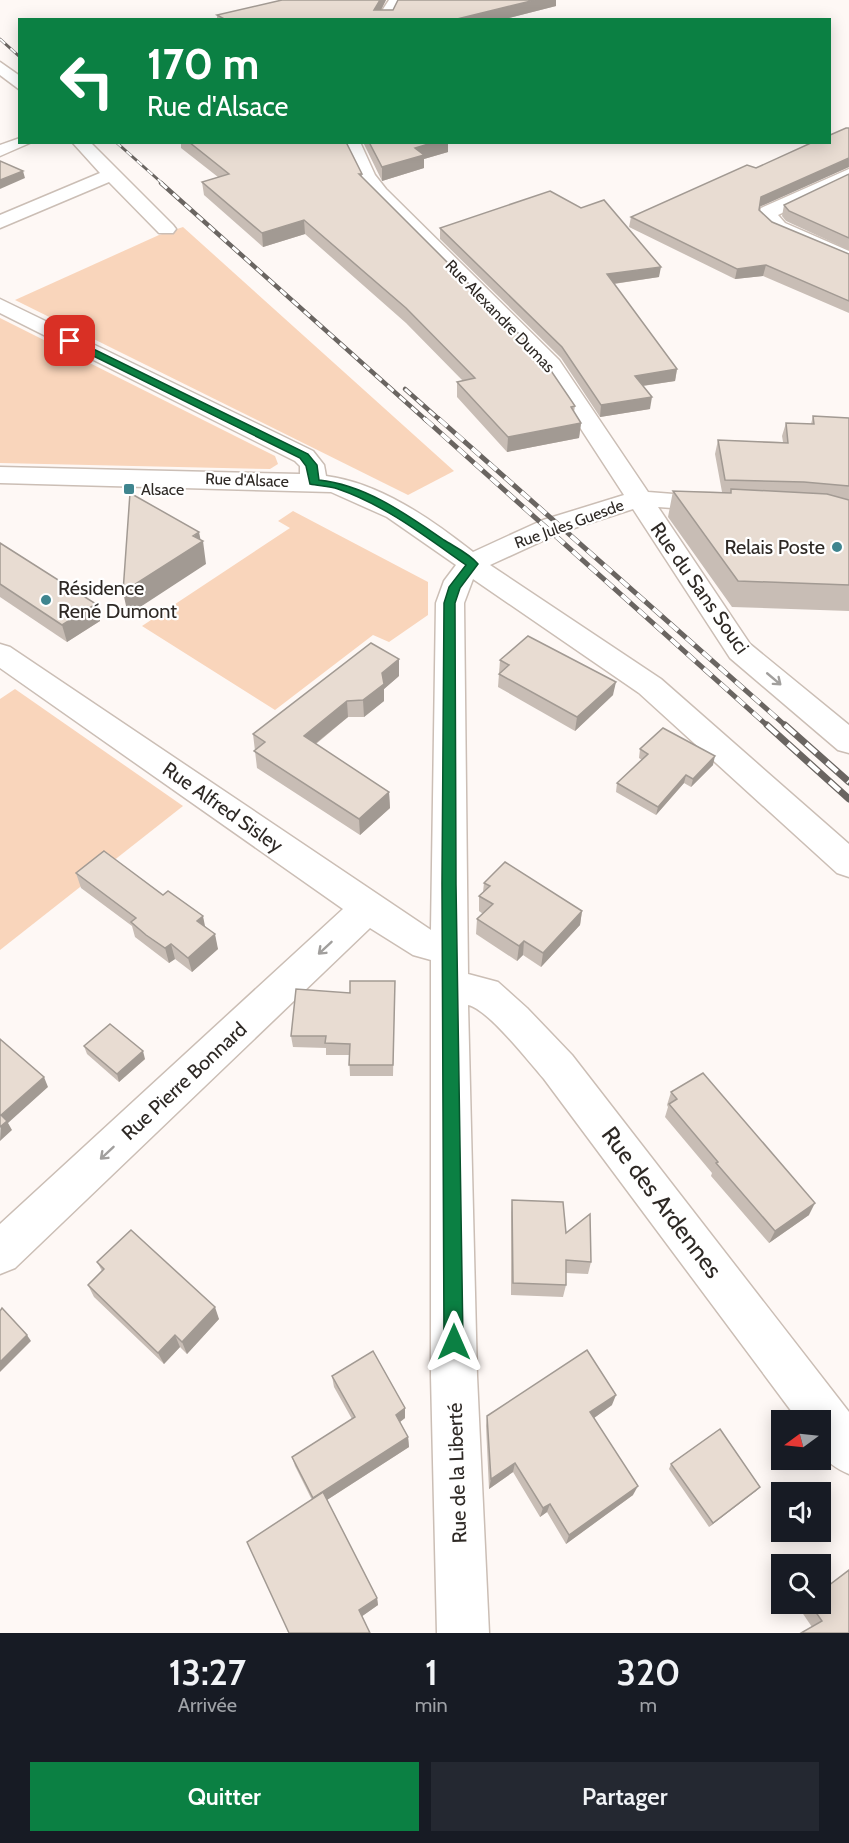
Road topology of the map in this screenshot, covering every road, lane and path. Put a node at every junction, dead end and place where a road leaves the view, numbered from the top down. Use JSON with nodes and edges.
{"nodes":[{"id":1,"x":396,"y":0,"type":"edge"},
{"id":2,"x":384,"y":18,"type":"edge"},
{"id":3,"x":0,"y":67,"type":"edge"},
{"id":4,"x":18,"y":84,"type":"edge"},
{"id":5,"x":18,"y":85,"type":"edge"},
{"id":6,"x":0,"y":90,"type":"edge"},
{"id":7,"x":19,"y":144,"type":"edge"},
{"id":8,"x":82,"y":144,"type":"edge"},
{"id":9,"x":352,"y":144,"type":"edge"},
{"id":10,"x":0,"y":151,"type":"edge"},
{"id":11,"x":113,"y":174,"type":"junction"},
{"id":12,"x":849,"y":174,"type":"edge"},
{"id":13,"x":0,"y":222,"type":"edge"},
{"id":14,"x":166,"y":229,"type":"dead end"},
{"id":15,"x":849,"y":258,"type":"edge"},
{"id":16,"x":0,"y":305,"type":"edge"},
{"id":17,"x":0,"y":475,"type":"edge"},
{"id":18,"x":314,"y":482,"type":"junction"},
{"id":19,"x":638,"y":500,"type":"junction"},
{"id":20,"x":744,"y":504,"type":"edge"},
{"id":21,"x":473,"y":564,"type":"junction"},
{"id":22,"x":0,"y":654,"type":"edge"},
{"id":23,"x":849,"y":742,"type":"edge"},
{"id":24,"x":849,"y":864,"type":"edge"},
{"id":25,"x":368,"y":908,"type":"junction"},
{"id":26,"x":450,"y":966,"type":"junction"},
{"id":27,"x":0,"y":1253,"type":"edge"},
{"id":28,"x":849,"y":1450,"type":"edge"},
{"id":29,"x":463,"y":1633,"type":"edge"}],
"edges":[{"from":1,"to":2,"type":"street"},
{"from":3,"to":4,"type":"street"},
{"from":5,"to":6,"type":"street"},
{"from":7,"to":10,"type":"street"},
{"from":8,"to":11,"type":"street"},
{"from":9,"to":19,"type":"street","name":"Rue Alexandre Dumas"},
{"from":11,"to":13,"type":"street"},
{"from":11,"to":14,"type":"street"},
{"from":12,"to":15,"type":"street"},
{"from":16,"to":18,"type":"street"},
{"from":17,"to":18,"type":"street","name":"Rue d'Alsace"},
{"from":18,"to":21,"type":"street","name":"Rue d'Alsace"},
{"from":19,"to":20,"type":"street","name":"Rue Jules Guesde"},
{"from":19,"to":21,"type":"street","name":"Rue Jules Guesde"},
{"from":19,"to":23,"type":"street","name":"Rue du Sans Souci","one_way":true},
{"from":21,"to":24,"type":"street","name":"Rue d'Alsace"},
{"from":21,"to":26,"type":"street","name":"Rue de la Liberté"},
{"from":22,"to":25,"type":"street","name":"Rue Alfred Sisley"},
{"from":25,"to":26,"type":"street","name":"Rue Alfred Sisley"},
{"from":25,"to":27,"type":"street","name":"Rue Pierre Bonnard","one_way":true},
{"from":26,"to":28,"type":"street","name":"Rue des Ardennes"},
{"from":26,"to":29,"type":"street","name":"Rue de la Liberté"}]}
